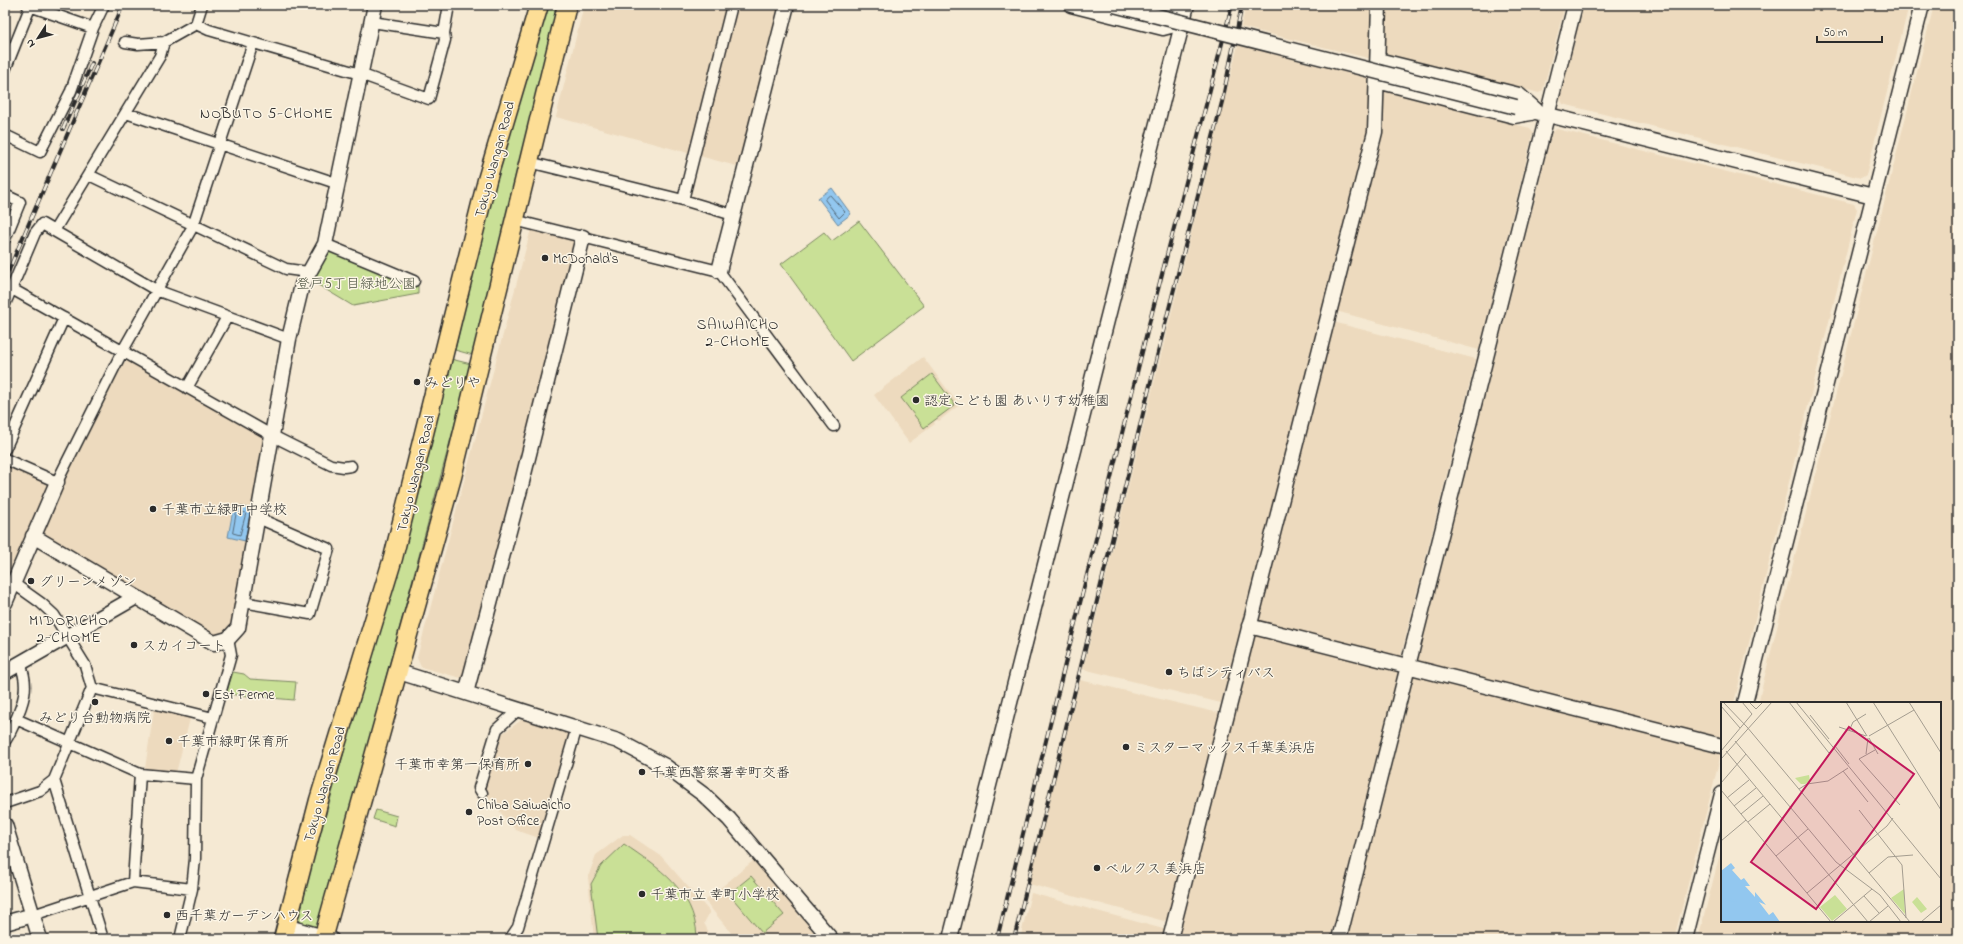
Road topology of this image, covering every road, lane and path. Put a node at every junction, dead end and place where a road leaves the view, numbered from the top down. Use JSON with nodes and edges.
{"nodes":[{"id":1,"x":30,"y":5,"type":"edge"},
{"id":2,"x":104,"y":5,"type":"edge"},
{"id":3,"x":202,"y":5,"type":"edge"},
{"id":4,"x":376,"y":5,"type":"edge"},
{"id":5,"x":449,"y":5,"type":"edge"},
{"id":6,"x":567,"y":5,"type":"edge"},
{"id":7,"x":732,"y":5,"type":"edge"},
{"id":8,"x":786,"y":5,"type":"edge"},
{"id":9,"x":1071,"y":5,"type":"edge"},
{"id":10,"x":1114,"y":5,"type":"edge"},
{"id":11,"x":1162,"y":5,"type":"edge"},
{"id":12,"x":1187,"y":5,"type":"edge"},
{"id":13,"x":1379,"y":5,"type":"edge"},
{"id":14,"x":1575,"y":5,"type":"edge"},
{"id":15,"x":1922,"y":5,"type":"edge"},
{"id":16,"x":539,"y":6,"type":"edge"},
{"id":17,"x":372,"y":22,"type":"junction"},
{"id":18,"x":1182,"y":23,"type":"junction"},
{"id":19,"x":196,"y":24,"type":"junction"},
{"id":20,"x":93,"y":28,"type":"junction"},
{"id":21,"x":444,"y":33,"type":"junction"},
{"id":22,"x":124,"y":42,"type":"dead end"},
{"id":23,"x":164,"y":42,"type":"junction"},
{"id":24,"x":252,"y":43,"type":"junction"},
{"id":25,"x":1378,"y":60,"type":"junction"},
{"id":26,"x":5,"y":70,"type":"edge"},
{"id":27,"x":360,"y":74,"type":"junction"},
{"id":28,"x":1377,"y":81,"type":"junction"},
{"id":29,"x":126,"y":113,"type":"junction"},
{"id":30,"x":1542,"y":113,"type":"junction"},
{"id":31,"x":5,"y":135,"type":"edge"},
{"id":32,"x":220,"y":145,"type":"junction"},
{"id":33,"x":530,"y":162,"type":"junction"},
{"id":34,"x":89,"y":175,"type":"junction"},
{"id":35,"x":339,"y":184,"type":"junction"},
{"id":36,"x":5,"y":195,"type":"edge"},
{"id":37,"x":1874,"y":196,"type":"junction"},
{"id":38,"x":683,"y":200,"type":"junction"},
{"id":39,"x":733,"y":215,"type":"junction"},
{"id":40,"x":514,"y":220,"type":"junction"},
{"id":41,"x":193,"y":226,"type":"junction"},
{"id":42,"x":54,"y":231,"type":"junction"},
{"id":43,"x":583,"y":237,"type":"junction"},
{"id":44,"x":5,"y":239,"type":"edge"},
{"id":45,"x":325,"y":244,"type":"junction"},
{"id":46,"x":719,"y":271,"type":"junction"},
{"id":47,"x":308,"y":272,"type":"junction"},
{"id":48,"x":414,"y":281,"type":"dead end"},
{"id":49,"x":12,"y":289,"type":"junction"},
{"id":50,"x":156,"y":290,"type":"junction"},
{"id":51,"x":5,"y":304,"type":"edge"},
{"id":52,"x":227,"y":317,"type":"junction"},
{"id":53,"x":64,"y":318,"type":"junction"},
{"id":54,"x":289,"y":339,"type":"junction"},
{"id":55,"x":122,"y":352,"type":"junction"},
{"id":56,"x":187,"y":388,"type":"junction"},
{"id":57,"x":834,"y":426,"type":"dead end"},
{"id":58,"x":273,"y":436,"type":"junction"},
{"id":59,"x":5,"y":449,"type":"edge"},
{"id":60,"x":5,"y":459,"type":"edge"},
{"id":61,"x":351,"y":466,"type":"dead end"},
{"id":62,"x":57,"y":482,"type":"junction"},
{"id":63,"x":258,"y":518,"type":"junction"},
{"id":64,"x":33,"y":536,"type":"junction"},
{"id":65,"x":13,"y":583,"type":"junction"},
{"id":66,"x":136,"y":597,"type":"junction"},
{"id":67,"x":243,"y":602,"type":"junction"},
{"id":68,"x":5,"y":603,"type":"edge"},
{"id":69,"x":1249,"y":626,"type":"junction"},
{"id":70,"x":68,"y":636,"type":"junction"},
{"id":71,"x":228,"y":639,"type":"junction"},
{"id":72,"x":20,"y":664,"type":"junction"},
{"id":73,"x":1408,"y":667,"type":"junction"},
{"id":74,"x":5,"y":672,"type":"edge"},
{"id":75,"x":399,"y":672,"type":"junction"},
{"id":76,"x":92,"y":688,"type":"junction"},
{"id":77,"x":466,"y":693,"type":"junction"},
{"id":78,"x":1745,"y":702,"type":"edge"},
{"id":79,"x":520,"y":709,"type":"junction"},
{"id":80,"x":213,"y":718,"type":"junction"},
{"id":81,"x":16,"y":719,"type":"junction"},
{"id":82,"x":577,"y":727,"type":"junction"},
{"id":83,"x":5,"y":741,"type":"edge"},
{"id":84,"x":70,"y":743,"type":"junction"},
{"id":85,"x":1721,"y":746,"type":"edge"},
{"id":86,"x":140,"y":774,"type":"junction"},
{"id":87,"x":196,"y":779,"type":"junction"},
{"id":88,"x":54,"y":780,"type":"junction"},
{"id":89,"x":482,"y":793,"type":"dead end"},
{"id":90,"x":1721,"y":798,"type":"edge"},
{"id":91,"x":5,"y":803,"type":"edge"},
{"id":92,"x":5,"y":825,"type":"edge"},
{"id":93,"x":133,"y":882,"type":"junction"},
{"id":94,"x":192,"y":889,"type":"junction"},
{"id":95,"x":89,"y":896,"type":"junction"},
{"id":96,"x":33,"y":915,"type":"junction"},
{"id":97,"x":5,"y":923,"type":"edge"},
{"id":98,"x":284,"y":932,"type":"edge"},
{"id":99,"x":326,"y":938,"type":"edge"},
{"id":100,"x":40,"y":939,"type":"edge"},
{"id":101,"x":103,"y":939,"type":"edge"},
{"id":102,"x":180,"y":939,"type":"edge"},
{"id":103,"x":510,"y":939,"type":"edge"},
{"id":104,"x":831,"y":939,"type":"edge"},
{"id":105,"x":950,"y":939,"type":"edge"},
{"id":106,"x":1170,"y":939,"type":"edge"},
{"id":107,"x":1339,"y":939,"type":"edge"},
{"id":108,"x":1685,"y":939,"type":"edge"}],
"edges":[{"from":1,"to":20,"type":"street"},
{"from":1,"to":26,"type":"street"},
{"from":2,"to":20,"type":"street"},
{"from":3,"to":19,"type":"street"},
{"from":4,"to":17,"type":"street"},
{"from":5,"to":21,"type":"street"},
{"from":6,"to":33,"type":"highway"},
{"from":7,"to":38,"type":"street"},
{"from":8,"to":39,"type":"street"},
{"from":9,"to":18,"type":"street"},
{"from":10,"to":30,"type":"street","bridge":true},
{"from":11,"to":18,"type":"street"},
{"from":12,"to":18,"type":"street"},
{"from":13,"to":25,"type":"street"},
{"from":14,"to":30,"type":"street"},
{"from":15,"to":37,"type":"street"},
{"from":16,"to":98,"type":"highway","name":"Tokyo Wangan Road"},
{"from":17,"to":21,"type":"street"},
{"from":17,"to":27,"type":"street"},
{"from":18,"to":105,"type":"street"},
{"from":19,"to":23,"type":"street"},
{"from":19,"to":24,"type":"street"},
{"from":20,"to":31,"type":"street"},
{"from":21,"to":27,"type":"street"},
{"from":22,"to":23,"type":"street"},
{"from":23,"to":29,"type":"street"},
{"from":24,"to":27,"type":"street"},
{"from":24,"to":32,"type":"street"},
{"from":25,"to":28,"type":"street"},
{"from":25,"to":30,"type":"street"},
{"from":27,"to":35,"type":"street"},
{"from":28,"to":30,"type":"street"},
{"from":28,"to":69,"type":"street"},
{"from":29,"to":32,"type":"street"},
{"from":29,"to":34,"type":"street"},
{"from":30,"to":37,"type":"street"},
{"from":30,"to":73,"type":"street"},
{"from":32,"to":35,"type":"street"},
{"from":32,"to":41,"type":"street"},
{"from":33,"to":38,"type":"street"},
{"from":33,"to":40,"type":"highway"},
{"from":34,"to":41,"type":"street"},
{"from":34,"to":42,"type":"street"},
{"from":35,"to":45,"type":"street"},
{"from":36,"to":44,"type":"street"},
{"from":37,"to":78,"type":"street"},
{"from":38,"to":39,"type":"street"},
{"from":39,"to":46,"type":"street"},
{"from":40,"to":43,"type":"street"},
{"from":40,"to":75,"type":"highway"},
{"from":41,"to":47,"type":"street"},
{"from":41,"to":50,"type":"street"},
{"from":42,"to":49,"type":"street"},
{"from":42,"to":50,"type":"street"},
{"from":43,"to":46,"type":"street"},
{"from":43,"to":77,"type":"street"},
{"from":45,"to":47,"type":"street"},
{"from":45,"to":48,"type":"street"},
{"from":46,"to":57,"type":"street"},
{"from":47,"to":54,"type":"street"},
{"from":49,"to":51,"type":"street"},
{"from":49,"to":53,"type":"street"},
{"from":50,"to":52,"type":"street"},
{"from":50,"to":55,"type":"street"},
{"from":52,"to":54,"type":"street"},
{"from":52,"to":56,"type":"street"},
{"from":53,"to":55,"type":"street"},
{"from":53,"to":59,"type":"street"},
{"from":54,"to":58,"type":"street"},
{"from":55,"to":56,"type":"street"},
{"from":55,"to":62,"type":"street"},
{"from":56,"to":58,"type":"street"},
{"from":58,"to":61,"type":"street"},
{"from":58,"to":63,"type":"street"},
{"from":60,"to":62,"type":"street"},
{"from":62,"to":64,"type":"street"},
{"from":63,"to":67,"type":"street"},
{"from":63,"to":67,"type":"street"},
{"from":64,"to":65,"type":"street"},
{"from":64,"to":66,"type":"street"},
{"from":65,"to":68,"type":"street"},
{"from":65,"to":70,"type":"street"},
{"from":66,"to":70,"type":"street"},
{"from":66,"to":71,"type":"street"},
{"from":67,"to":71,"type":"street"},
{"from":69,"to":73,"type":"street"},
{"from":69,"to":106,"type":"street"},
{"from":70,"to":72,"type":"street"},
{"from":70,"to":76,"type":"street"},
{"from":71,"to":80,"type":"street"},
{"from":72,"to":74,"type":"street"},
{"from":72,"to":81,"type":"street"},
{"from":73,"to":85,"type":"street"},
{"from":73,"to":107,"type":"street"},
{"from":75,"to":77,"type":"street"},
{"from":75,"to":99,"type":"highway"},
{"from":76,"to":80,"type":"street"},
{"from":76,"to":84,"type":"street"},
{"from":77,"to":79,"type":"street"},
{"from":79,"to":82,"type":"street"},
{"from":79,"to":89,"type":"street"},
{"from":80,"to":87,"type":"street"},
{"from":81,"to":83,"type":"street"},
{"from":81,"to":84,"type":"street"},
{"from":82,"to":103,"type":"street"},
{"from":82,"to":104,"type":"street"},
{"from":84,"to":86,"type":"street"},
{"from":84,"to":88,"type":"street"},
{"from":86,"to":87,"type":"street"},
{"from":86,"to":93,"type":"street"},
{"from":87,"to":94,"type":"street"},
{"from":88,"to":91,"type":"street"},
{"from":88,"to":95,"type":"street"},
{"from":90,"to":108,"type":"street"},
{"from":92,"to":96,"type":"street"},
{"from":93,"to":94,"type":"street"},
{"from":93,"to":95,"type":"street"},
{"from":94,"to":102,"type":"street"},
{"from":95,"to":96,"type":"street"},
{"from":95,"to":101,"type":"street"},
{"from":96,"to":97,"type":"street"},
{"from":96,"to":100,"type":"street"},
{"from":98,"to":99,"type":"street"}]}
